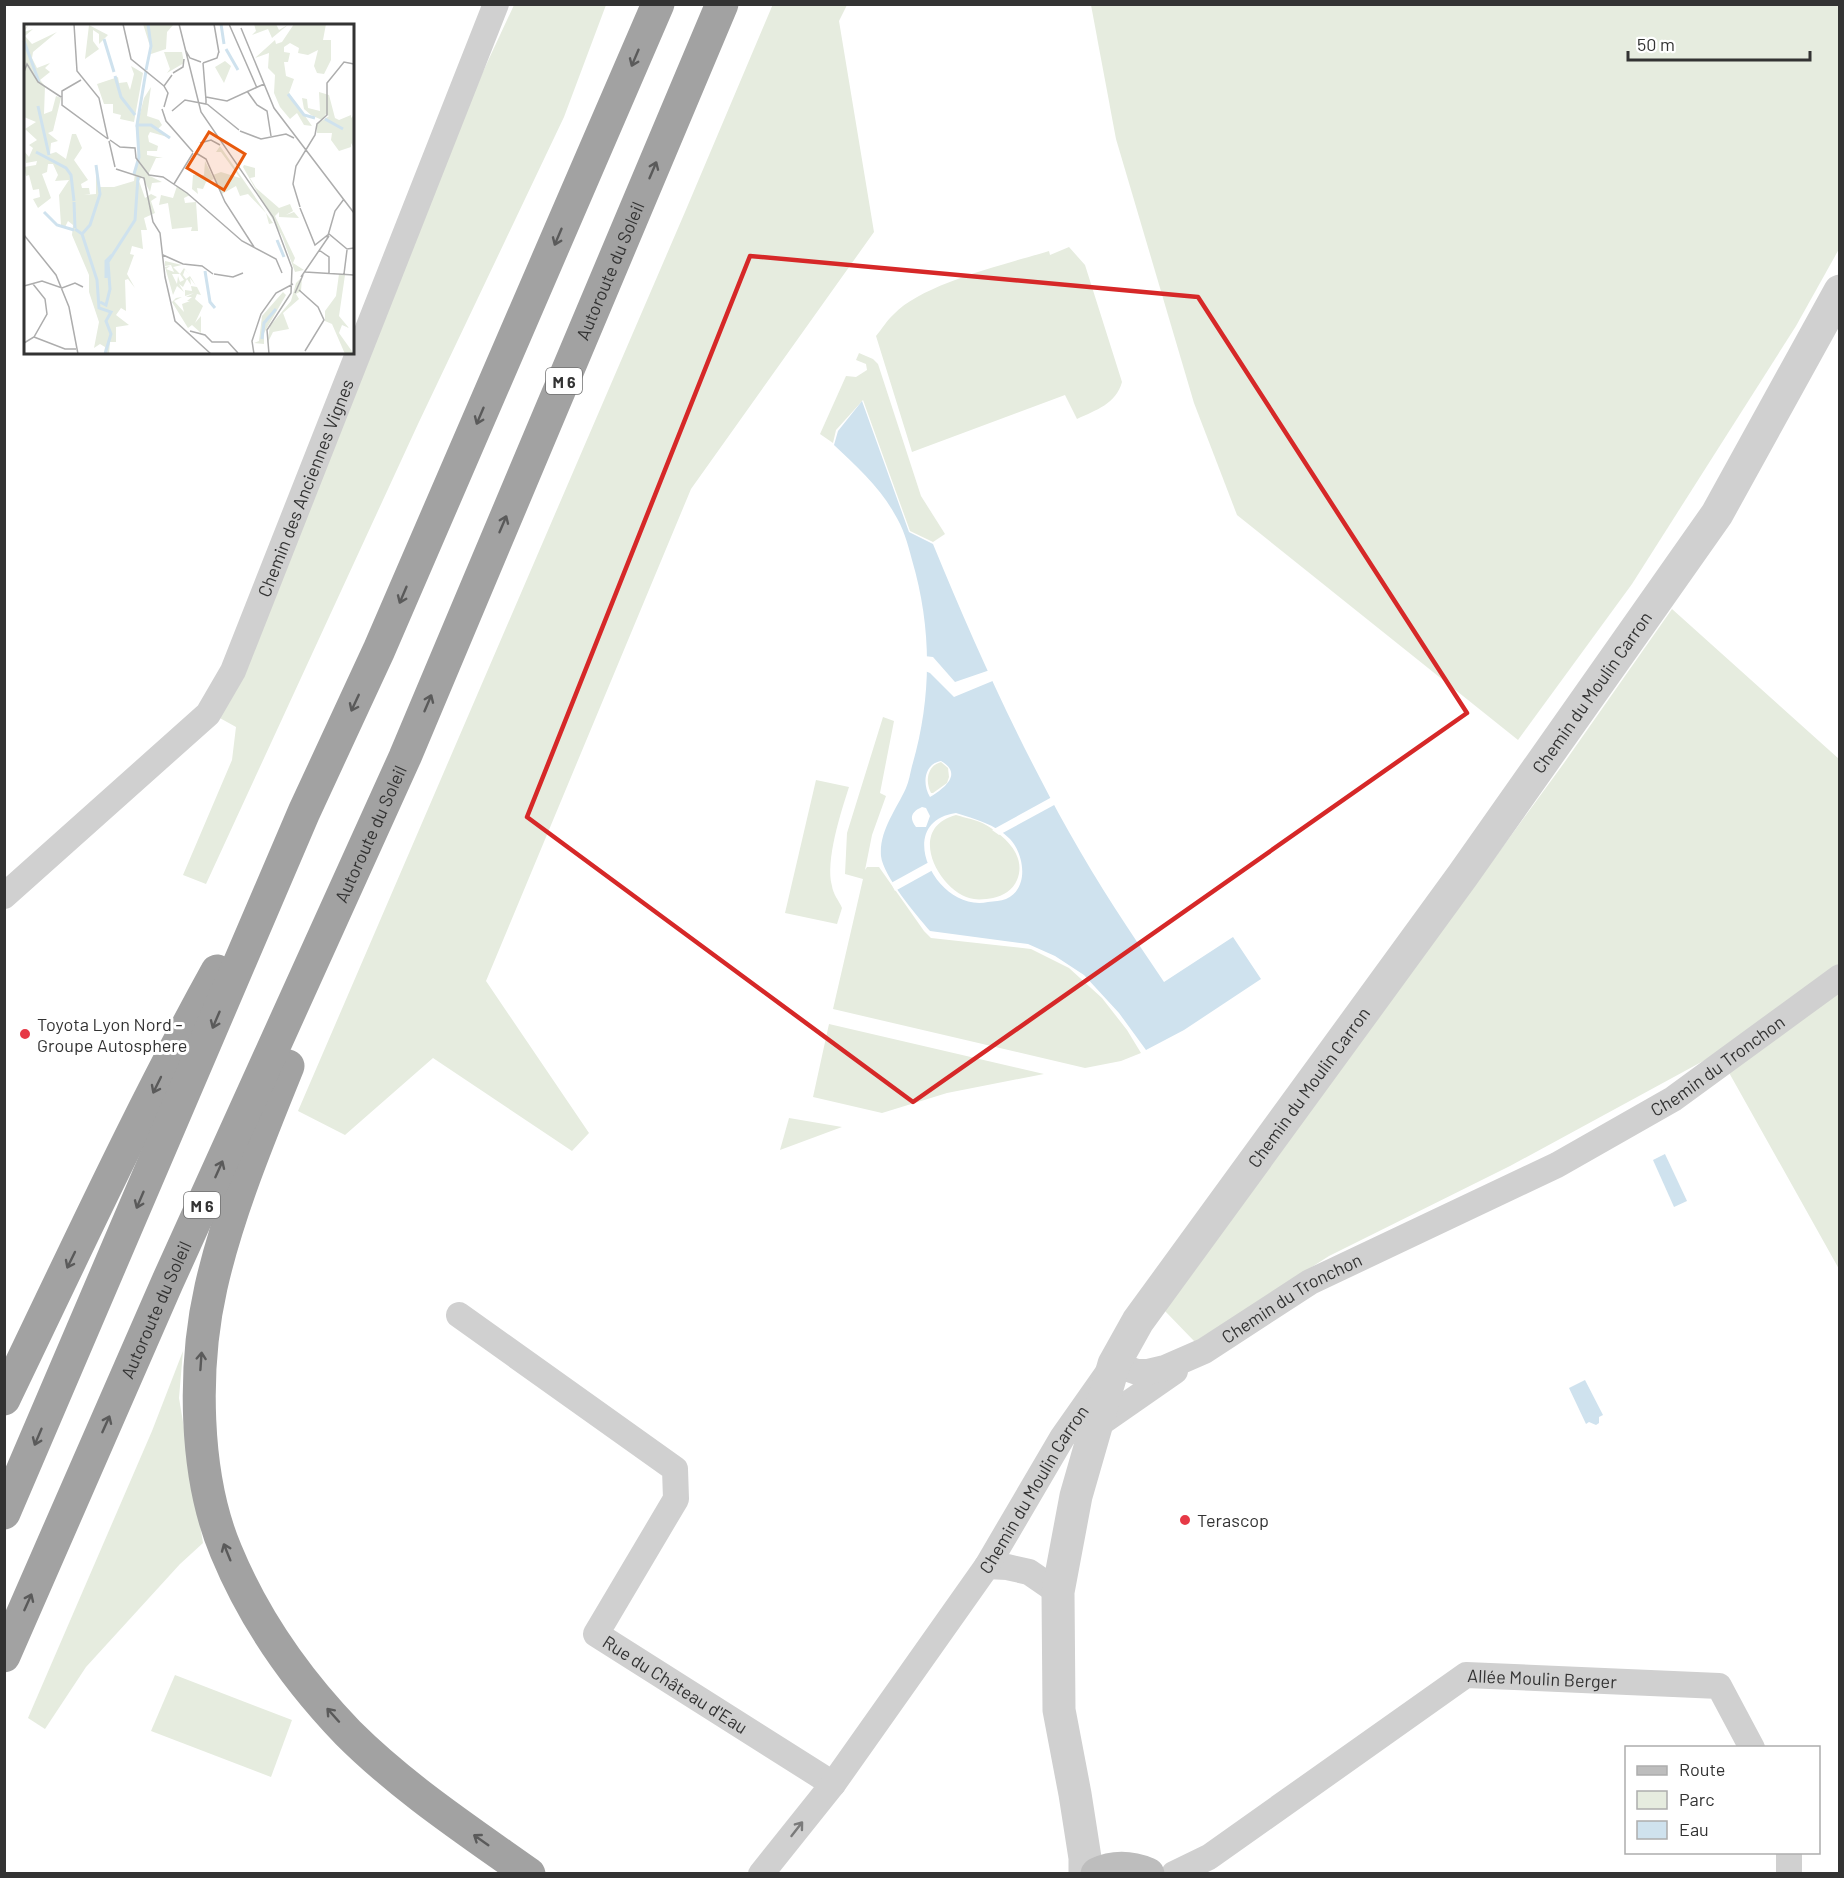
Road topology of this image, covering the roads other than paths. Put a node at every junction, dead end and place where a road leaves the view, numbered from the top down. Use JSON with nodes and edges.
{"nodes":[{"id":1,"x":496,"y":4,"type":"edge"},
{"id":2,"x":658,"y":4,"type":"edge"},
{"id":3,"x":722,"y":4,"type":"edge"},
{"id":4,"x":1839,"y":291,"type":"edge"},
{"id":5,"x":405,"y":757,"type":"junction"},
{"id":6,"x":304,"y":812,"type":"junction"},
{"id":7,"x":4,"y":896,"type":"edge"},
{"id":8,"x":1839,"y":976,"type":"edge"},
{"id":9,"x":459,"y":1315,"type":"dead end"},
{"id":10,"x":1204,"y":1352,"type":"junction"},
{"id":11,"x":1114,"y":1364,"type":"junction"},
{"id":12,"x":4,"y":1399,"type":"edge"},
{"id":13,"x":1096,"y":1426,"type":"junction"},
{"id":14,"x":4,"y":1513,"type":"edge"},
{"id":15,"x":987,"y":1566,"type":"junction"},
{"id":16,"x":1058,"y":1592,"type":"junction"},
{"id":17,"x":4,"y":1656,"type":"edge"},
{"id":18,"x":1751,"y":1746,"type":"edge"},
{"id":19,"x":833,"y":1784,"type":"junction"},
{"id":20,"x":1075,"y":1794,"type":"junction"},
{"id":21,"x":1789,"y":1854,"type":"edge"},
{"id":22,"x":1202,"y":1865,"type":"edge"},
{"id":23,"x":1121,"y":1872,"type":"edge"},
{"id":24,"x":529,"y":1874,"type":"edge"},
{"id":25,"x":760,"y":1874,"type":"edge"},
{"id":26,"x":1085,"y":1874,"type":"edge"},
{"id":27,"x":1174,"y":1874,"type":"edge"},
{"id":28,"x":1789,"y":1874,"type":"edge"}],
"edges":[{"from":1,"to":7,"type":"street","name":"Chemin des Anciennes Vignes"},
{"from":2,"to":6,"type":"highway","one_way":true},
{"from":5,"to":3,"type":"highway","name":"Autoroute du Soleil","number":"M 6","one_way":true},
{"from":4,"to":11,"type":"street","name":"Chemin du Moulin Carron"},
{"from":17,"to":5,"type":"highway","name":"Autoroute du Soleil","number":"M 6","one_way":true},
{"from":24,"to":5,"type":"highway","one_way":true},
{"from":6,"to":12,"type":"highway","one_way":true},
{"from":6,"to":14,"type":"highway","one_way":true},
{"from":8,"to":10,"type":"street","name":"Chemin du Tronchon"},
{"from":9,"to":19,"type":"street","name":"Rue du Château d'Eau"},
{"from":10,"to":11,"type":"street","name":"Chemin du Tronchon"},
{"from":10,"to":13,"type":"street"},
{"from":11,"to":13,"type":"street"},
{"from":11,"to":15,"type":"street","name":"Chemin du Moulin Carron"},
{"from":13,"to":16,"type":"street"},
{"from":15,"to":16,"type":"street"},
{"from":15,"to":19,"type":"street","name":"Chemin du Moulin Carron"},
{"from":16,"to":20,"type":"street"},
{"from":18,"to":22,"type":"street","name":"Allée Moulin Berger"},
{"from":25,"to":19,"type":"street","name":"Chemin du Moulin Carron","one_way":true},
{"from":20,"to":23,"type":"street"},
{"from":20,"to":26,"type":"street"},
{"from":21,"to":28,"type":"street"},
{"from":22,"to":27,"type":"street","name":"Allée Moulin Berger"}]}
